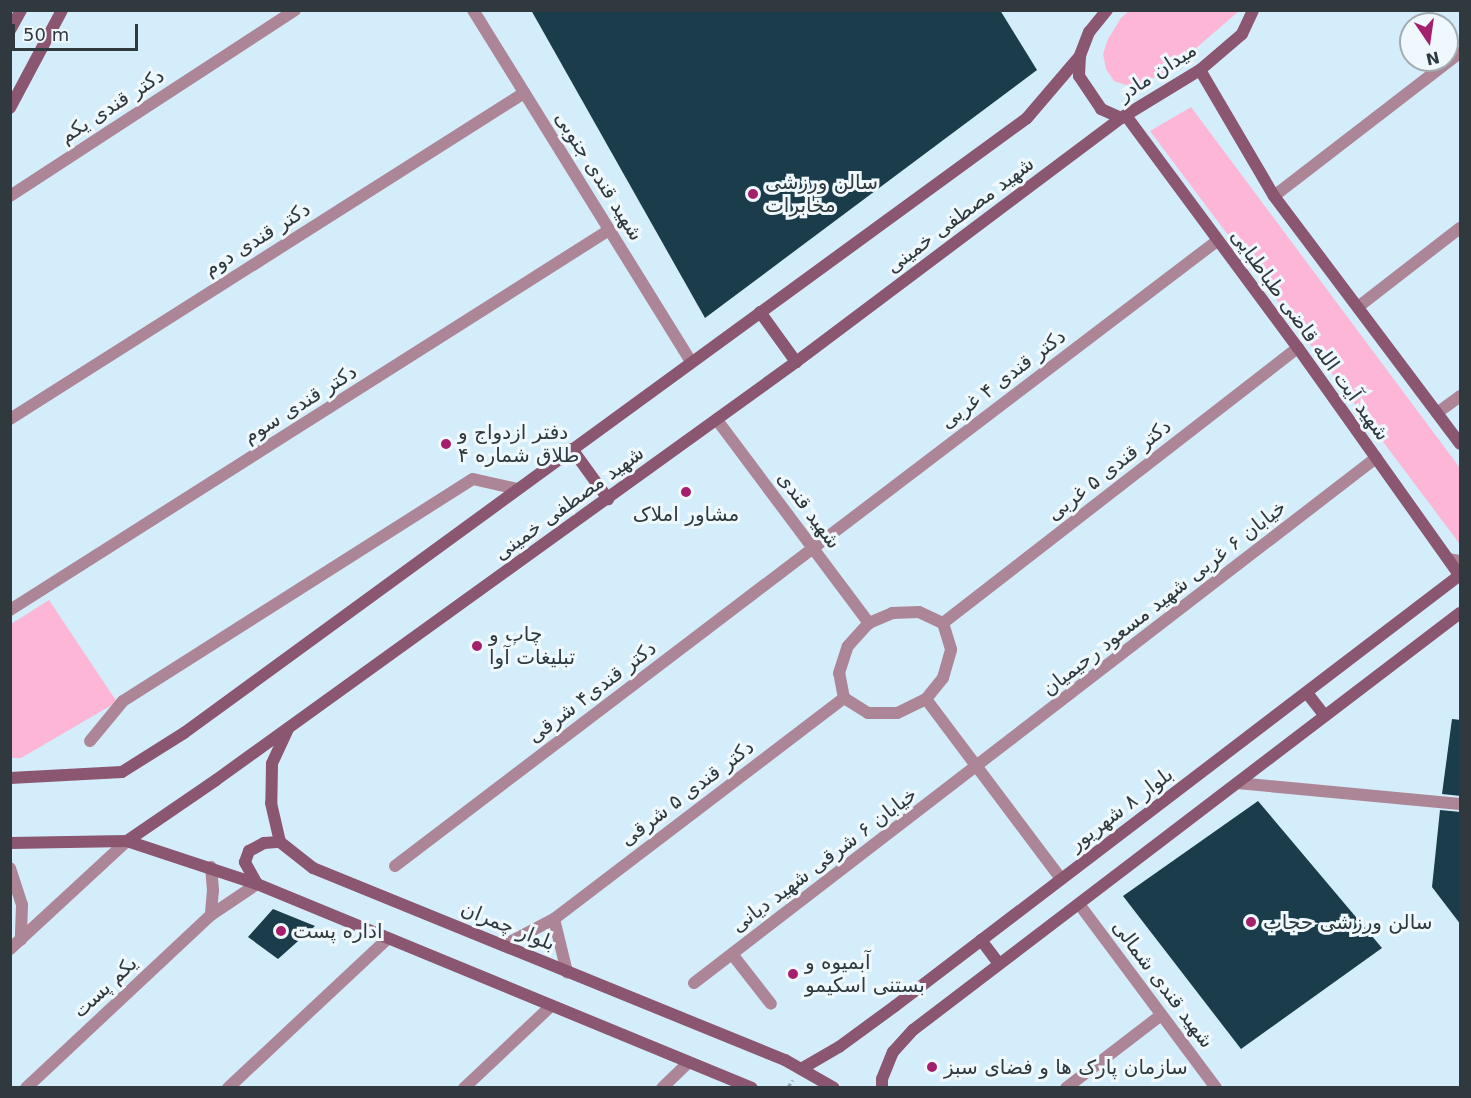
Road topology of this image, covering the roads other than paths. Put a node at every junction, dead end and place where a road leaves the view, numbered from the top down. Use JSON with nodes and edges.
{"nodes":[{"id":1,"x":21,"y":10,"type":"edge"},
{"id":2,"x":62,"y":10,"type":"edge"},
{"id":3,"x":294,"y":10,"type":"edge"},
{"id":4,"x":473,"y":10,"type":"edge"},
{"id":5,"x":1092,"y":10,"type":"edge"},
{"id":6,"x":1107,"y":10,"type":"edge"},
{"id":7,"x":1255,"y":12,"type":"edge"},
{"id":8,"x":10,"y":30,"type":"edge"},
{"id":9,"x":1089,"y":32,"type":"junction"},
{"id":10,"x":1461,"y":53,"type":"edge"},
{"id":11,"x":1080,"y":56,"type":"junction"},
{"id":12,"x":1200,"y":70,"type":"junction"},
{"id":13,"x":524,"y":93,"type":"junction"},
{"id":14,"x":10,"y":108,"type":"edge"},
{"id":15,"x":1124,"y":118,"type":"junction"},
{"id":16,"x":10,"y":196,"type":"edge"},
{"id":17,"x":1274,"y":196,"type":"junction"},
{"id":18,"x":1461,"y":228,"type":"edge"},
{"id":19,"x":609,"y":230,"type":"junction"},
{"id":20,"x":1217,"y":241,"type":"junction"},
{"id":21,"x":1358,"y":307,"type":"junction"},
{"id":22,"x":760,"y":312,"type":"junction"},
{"id":23,"x":1298,"y":348,"type":"junction"},
{"id":24,"x":691,"y":362,"type":"junction"},
{"id":25,"x":796,"y":363,"type":"junction"},
{"id":26,"x":1461,"y":396,"type":"edge"},
{"id":27,"x":1437,"y":413,"type":"junction"},
{"id":28,"x":10,"y":419,"type":"edge"},
{"id":29,"x":717,"y":420,"type":"junction"},
{"id":30,"x":1461,"y":444,"type":"edge"},
{"id":31,"x":572,"y":449,"type":"junction"},
{"id":32,"x":1376,"y":458,"type":"junction"},
{"id":33,"x":517,"y":489,"type":"junction"},
{"id":34,"x":608,"y":499,"type":"junction"},
{"id":35,"x":813,"y":548,"type":"junction"},
{"id":36,"x":1454,"y":560,"type":"edge"},
{"id":37,"x":1460,"y":576,"type":"edge"},
{"id":38,"x":10,"y":610,"type":"edge"},
{"id":39,"x":1461,"y":613,"type":"edge"},
{"id":40,"x":869,"y":623,"type":"junction"},
{"id":41,"x":943,"y":623,"type":"junction"},
{"id":42,"x":1307,"y":693,"type":"junction"},
{"id":43,"x":844,"y":698,"type":"junction"},
{"id":44,"x":926,"y":699,"type":"junction"},
{"id":45,"x":1325,"y":716,"type":"junction"},
{"id":46,"x":289,"y":728,"type":"junction"},
{"id":47,"x":90,"y":741,"type":"dead end"},
{"id":48,"x":976,"y":768,"type":"junction"},
{"id":49,"x":10,"y":778,"type":"edge"},
{"id":50,"x":1237,"y":783,"type":"junction"},
{"id":51,"x":1461,"y":804,"type":"edge"},
{"id":52,"x":127,"y":841,"type":"junction"},
{"id":53,"x":280,"y":842,"type":"junction"},
{"id":54,"x":10,"y":843,"type":"edge"},
{"id":55,"x":395,"y":866,"type":"dead end"},
{"id":56,"x":211,"y":867,"type":"junction"},
{"id":57,"x":10,"y":868,"type":"edge"},
{"id":58,"x":1061,"y":879,"type":"junction"},
{"id":59,"x":257,"y":884,"type":"junction"},
{"id":60,"x":1078,"y":904,"type":"junction"},
{"id":61,"x":211,"y":915,"type":"junction"},
{"id":62,"x":554,"y":919,"type":"junction"},
{"id":63,"x":387,"y":939,"type":"junction"},
{"id":64,"x":21,"y":940,"type":"junction"},
{"id":65,"x":981,"y":940,"type":"junction"},
{"id":66,"x":504,"y":945,"type":"junction"},
{"id":67,"x":10,"y":949,"type":"edge"},
{"id":68,"x":732,"y":954,"type":"junction"},
{"id":69,"x":999,"y":964,"type":"junction"},
{"id":70,"x":567,"y":972,"type":"junction"},
{"id":71,"x":694,"y":983,"type":"dead end"},
{"id":72,"x":771,"y":1004,"type":"dead end"},
{"id":73,"x":551,"y":1006,"type":"junction"},
{"id":74,"x":1161,"y":1015,"type":"junction"},
{"id":75,"x":689,"y":1062,"type":"junction"},
{"id":76,"x":801,"y":1069,"type":"junction"},
{"id":77,"x":26,"y":1088,"type":"edge"},
{"id":78,"x":228,"y":1088,"type":"edge"},
{"id":79,"x":464,"y":1088,"type":"edge"},
{"id":80,"x":662,"y":1088,"type":"edge"},
{"id":81,"x":752,"y":1088,"type":"edge"},
{"id":82,"x":834,"y":1088,"type":"edge"},
{"id":83,"x":882,"y":1088,"type":"edge"},
{"id":84,"x":1066,"y":1088,"type":"edge"},
{"id":85,"x":1216,"y":1088,"type":"edge"}],
"edges":[{"from":1,"to":8,"type":"main road"},
{"from":2,"to":14,"type":"main road"},
{"from":3,"to":16,"type":"street","name":"دکتر قندی یکم"},
{"from":4,"to":13,"type":"street","name":"شهید قندی جنوبی"},
{"from":5,"to":9,"type":"main road"},
{"from":6,"to":9,"type":"main road","name":"میدان مادر"},
{"from":7,"to":12,"type":"main road","name":"میدان مادر"},
{"from":9,"to":11,"type":"main road","name":"میدان مادر"},
{"from":10,"to":17,"type":"street"},
{"from":11,"to":15,"type":"main road","name":"میدان مادر"},
{"from":11,"to":22,"type":"main road","name":"شهید مصطفی خمینی"},
{"from":12,"to":15,"type":"main road","name":"میدان مادر"},
{"from":12,"to":17,"type":"main road"},
{"from":13,"to":19,"type":"street","name":"شهید قندی جنوبی"},
{"from":13,"to":28,"type":"street","name":"دکتر قندی دوم"},
{"from":15,"to":20,"type":"main road","name":"شهید آیت الله قاضی طباطبایی"},
{"from":15,"to":25,"type":"main road","name":"شهید مصطفی خمینی"},
{"from":17,"to":21,"type":"main road"},
{"from":18,"to":21,"type":"street"},
{"from":19,"to":24,"type":"street","name":"شهید قندی جنوبی"},
{"from":19,"to":38,"type":"street","name":"دکتر قندی سوم"},
{"from":20,"to":23,"type":"main road","name":"شهید آیت الله قاضی طباطبایی"},
{"from":20,"to":35,"type":"street","name":"دکتر قندی ۴ غربی"},
{"from":21,"to":27,"type":"main road"},
{"from":22,"to":24,"type":"main road","name":"شهید مصطفی خمینی"},
{"from":22,"to":25,"type":"main road"},
{"from":23,"to":32,"type":"main road","name":"شهید آیت الله قاضی طباطبایی"},
{"from":23,"to":41,"type":"street","name":"دکتر قندی ۵ غربی"},
{"from":24,"to":31,"type":"main road","name":"شهید مصطفی خمینی"},
{"from":25,"to":29,"type":"main road","name":"شهید مصطفی خمینی"},
{"from":26,"to":27,"type":"street"},
{"from":27,"to":30,"type":"main road"},
{"from":29,"to":34,"type":"main road","name":"شهید مصطفی خمینی"},
{"from":29,"to":35,"type":"street","name":"شهید قندی"},
{"from":31,"to":33,"type":"main road","name":"شهید مصطفی خمینی"},
{"from":31,"to":34,"type":"main road"},
{"from":32,"to":36,"type":"main road","name":"شهید آیت الله قاضی طباطبایی"},
{"from":32,"to":48,"type":"street","name":"خیابان ۶ غربی شهید مسعود رحیمیان"},
{"from":33,"to":47,"type":"street"},
{"from":33,"to":49,"type":"main road","name":"شهید مصطفی خمینی"},
{"from":34,"to":46,"type":"main road","name":"شهید مصطفی خمینی"},
{"from":35,"to":40,"type":"street","name":"شهید قندی"},
{"from":35,"to":55,"type":"street","name":"دکتر قندی۴ شرقی"},
{"from":36,"to":37,"type":"main road","name":"شهید آیت الله قاضی طباطبایی"},
{"from":37,"to":42,"type":"main road","name":"بلوار ۸ شهریور"},
{"from":39,"to":45,"type":"main road"},
{"from":40,"to":41,"type":"street"},
{"from":40,"to":43,"type":"street"},
{"from":41,"to":44,"type":"street"},
{"from":42,"to":45,"type":"main road"},
{"from":42,"to":58,"type":"main road","name":"بلوار ۸ شهریور"},
{"from":43,"to":44,"type":"street"},
{"from":43,"to":62,"type":"street","name":"دکتر قندی ۵ شرقی"},
{"from":44,"to":48,"type":"street"},
{"from":45,"to":50,"type":"main road"},
{"from":46,"to":52,"type":"main road","name":"شهید مصطفی خمینی"},
{"from":46,"to":53,"type":"main road"},
{"from":48,"to":58,"type":"street"},
{"from":48,"to":68,"type":"street","name":"خیابان ۶ شرقی شهید دیانی"},
{"from":50,"to":51,"type":"street"},
{"from":50,"to":60,"type":"main road"},
{"from":52,"to":54,"type":"main road"},
{"from":52,"to":56,"type":"main road"},
{"from":52,"to":64,"type":"street"},
{"from":53,"to":59,"type":"main road"},
{"from":53,"to":66,"type":"main road","name":"بلوار چمران"},
{"from":56,"to":59,"type":"main road"},
{"from":56,"to":61,"type":"street"},
{"from":57,"to":64,"type":"street"},
{"from":58,"to":65,"type":"main road","name":"بلوار ۸ شهریور"},
{"from":59,"to":61,"type":"street","name":"یکم پست"},
{"from":59,"to":63,"type":"main road"},
{"from":60,"to":69,"type":"main road"},
{"from":60,"to":74,"type":"street","name":"شهید قندی شمالی"},
{"from":61,"to":77,"type":"street","name":"یکم پست"},
{"from":62,"to":66,"type":"street","name":"دکتر قندی ۵ شرقی"},
{"from":62,"to":70,"type":"street"},
{"from":63,"to":73,"type":"main road"},
{"from":63,"to":78,"type":"street"},
{"from":64,"to":67,"type":"street"},
{"from":65,"to":69,"type":"main road"},
{"from":65,"to":76,"type":"main road","name":"بلوار ۸ شهریور"},
{"from":66,"to":70,"type":"main road","name":"بلوار چمران"},
{"from":68,"to":71,"type":"street","name":"خیابان ۶ شرقی شهید دیانی"},
{"from":68,"to":72,"type":"street"},
{"from":69,"to":83,"type":"main road"},
{"from":70,"to":76,"type":"main road","name":"بلوار چمران"},
{"from":73,"to":75,"type":"main road"},
{"from":73,"to":79,"type":"street"},
{"from":74,"to":84,"type":"street"},
{"from":74,"to":85,"type":"street","name":"شهید قندی شمالی"},
{"from":75,"to":80,"type":"street"},
{"from":75,"to":81,"type":"main road"},
{"from":76,"to":82,"type":"main road","name":"بلوار چمران"}]}
